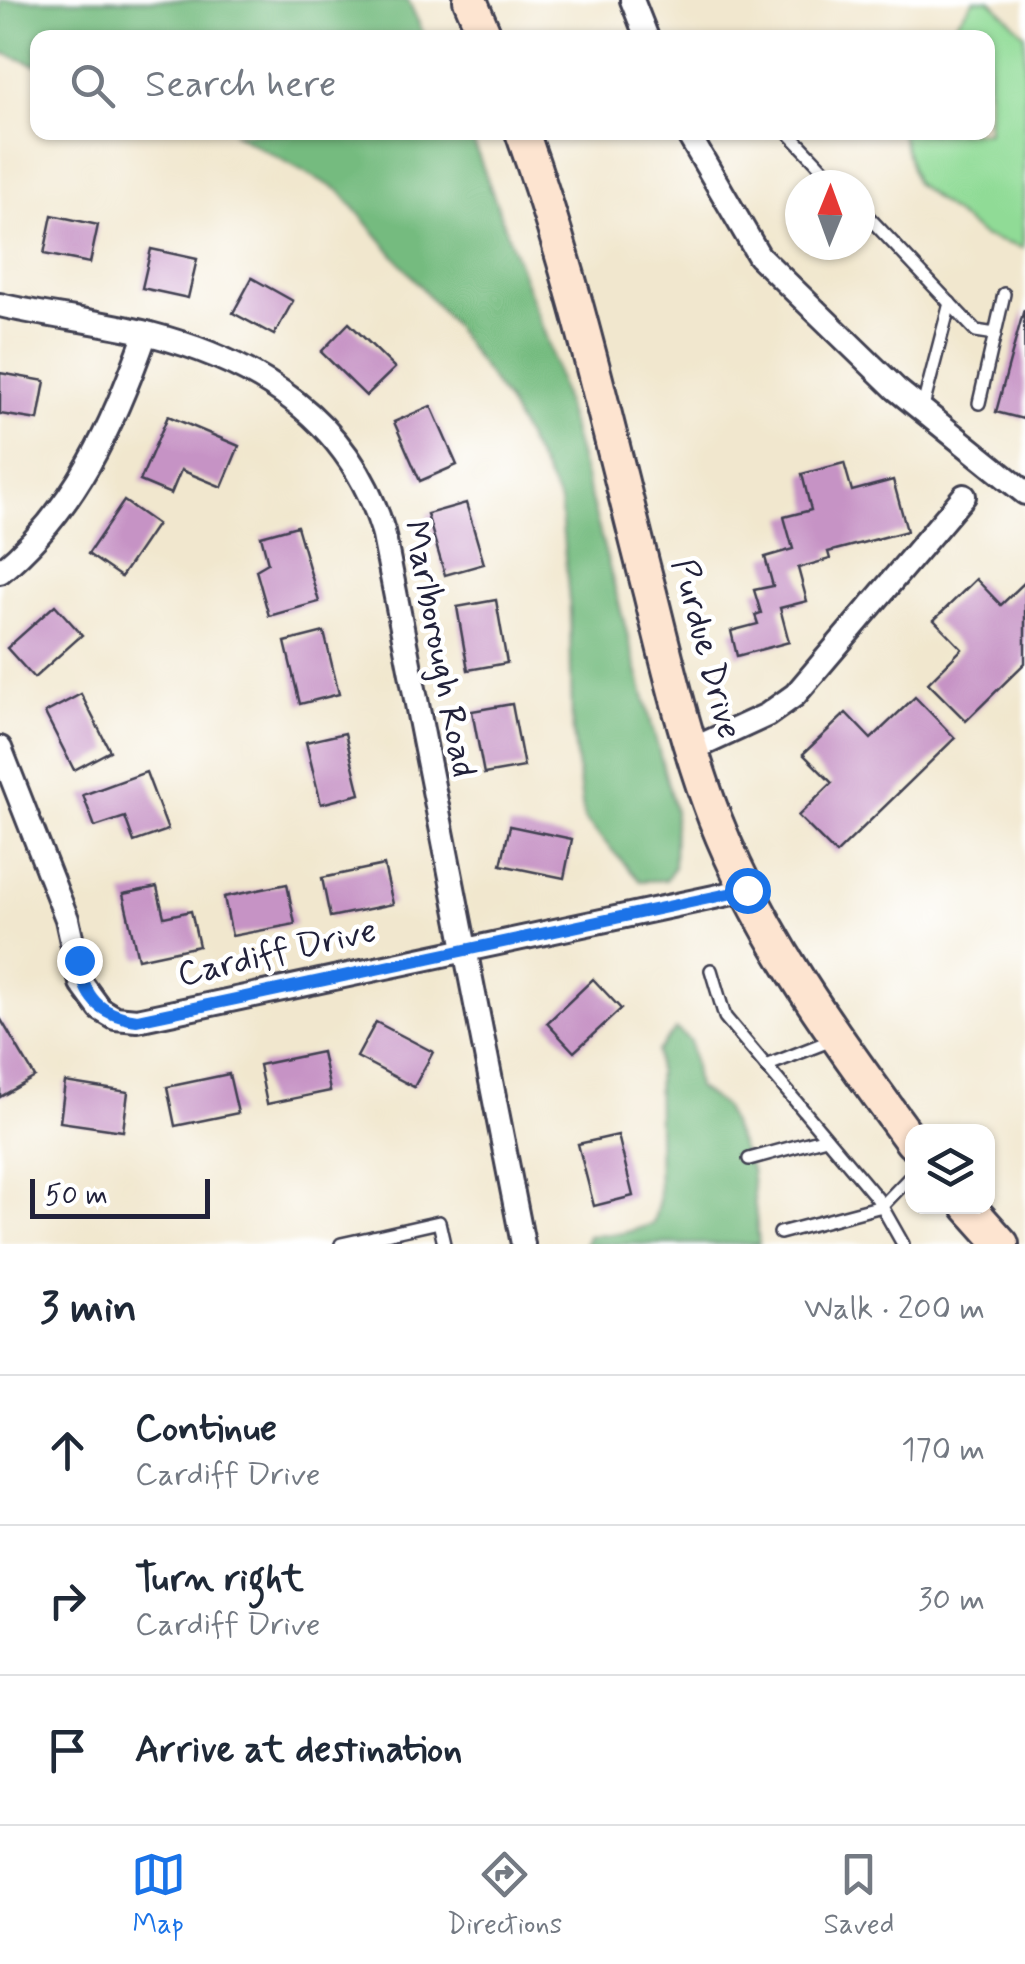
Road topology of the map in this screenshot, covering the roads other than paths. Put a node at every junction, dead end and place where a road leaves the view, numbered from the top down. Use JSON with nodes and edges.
{"nodes":[{"id":1,"x":470,"y":0,"type":"edge"},
{"id":2,"x":632,"y":0,"type":"edge"},
{"id":3,"x":483,"y":30,"type":"edge"},
{"id":4,"x":645,"y":30,"type":"edge"},
{"id":5,"x":525,"y":140,"type":"edge"},
{"id":6,"x":692,"y":140,"type":"edge"},
{"id":7,"x":796,"y":140,"type":"edge"},
{"id":8,"x":824,"y":170,"type":"edge"},
{"id":9,"x":875,"y":224,"type":"edge"},
{"id":10,"x":1004,"y":294,"type":"dead end"},
{"id":11,"x":950,"y":303,"type":"junction"},
{"id":12,"x":0,"y":305,"type":"edge"},
{"id":13,"x":146,"y":333,"type":"junction"},
{"id":14,"x":995,"y":334,"type":"junction"},
{"id":15,"x":980,"y":403,"type":"dead end"},
{"id":16,"x":922,"y":410,"type":"junction"},
{"id":17,"x":1025,"y":493,"type":"edge"},
{"id":18,"x":964,"y":496,"type":"dead end"},
{"id":19,"x":0,"y":572,"type":"edge"},
{"id":20,"x":0,"y":748,"type":"edge"},
{"id":21,"x":690,"y":750,"type":"junction"},
{"id":22,"x":747,"y":890,"type":"junction"},
{"id":23,"x":462,"y":947,"type":"junction"},
{"id":24,"x":711,"y":970,"type":"dead end"},
{"id":25,"x":836,"y":1038,"type":"junction"},
{"id":26,"x":766,"y":1066,"type":"junction"},
{"id":27,"x":905,"y":1132,"type":"edge"},
{"id":28,"x":826,"y":1138,"type":"junction"},
{"id":29,"x":750,"y":1159,"type":"dead end"},
{"id":30,"x":905,"y":1183,"type":"edge"},
{"id":31,"x":882,"y":1206,"type":"junction"},
{"id":32,"x":975,"y":1214,"type":"edge"},
{"id":33,"x":780,"y":1234,"type":"dead end"},
{"id":34,"x":374,"y":1240,"type":"edge"},
{"id":35,"x":340,"y":1244,"type":"edge"},
{"id":36,"x":444,"y":1244,"type":"edge"},
{"id":37,"x":523,"y":1244,"type":"edge"},
{"id":38,"x":904,"y":1244,"type":"edge"},
{"id":39,"x":1002,"y":1244,"type":"edge"}],
"edges":[{"from":1,"to":3,"type":"street"},
{"from":2,"to":4,"type":"street"},
{"from":5,"to":21,"type":"street","name":"Purdue Drive"},
{"from":6,"to":16,"type":"street"},
{"from":7,"to":8,"type":"lane"},
{"from":9,"to":11,"type":"lane"},
{"from":10,"to":14,"type":"lane"},
{"from":11,"to":14,"type":"lane"},
{"from":11,"to":16,"type":"lane"},
{"from":12,"to":13,"type":"street","name":"Marlborough Road"},
{"from":13,"to":19,"type":"street"},
{"from":13,"to":23,"type":"street","name":"Marlborough Road"},
{"from":14,"to":15,"type":"lane"},
{"from":16,"to":17,"type":"street"},
{"from":18,"to":21,"type":"street"},
{"from":20,"to":23,"type":"street","name":"Cardiff Drive"},
{"from":21,"to":22,"type":"street","name":"Purdue Drive"},
{"from":22,"to":23,"type":"street","name":"Cardiff Drive"},
{"from":22,"to":25,"type":"street","name":"Purdue Drive"},
{"from":23,"to":37,"type":"street","name":"Marlborough Road"},
{"from":24,"to":26,"type":"lane"},
{"from":25,"to":26,"type":"lane"},
{"from":25,"to":27,"type":"street","name":"Purdue Drive"},
{"from":26,"to":28,"type":"lane"},
{"from":28,"to":29,"type":"lane"},
{"from":28,"to":31,"type":"lane"},
{"from":30,"to":31,"type":"lane"},
{"from":31,"to":33,"type":"lane"},
{"from":31,"to":38,"type":"lane"},
{"from":32,"to":39,"type":"street"},
{"from":34,"to":35,"type":"lane"},
{"from":34,"to":36,"type":"lane"}]}
